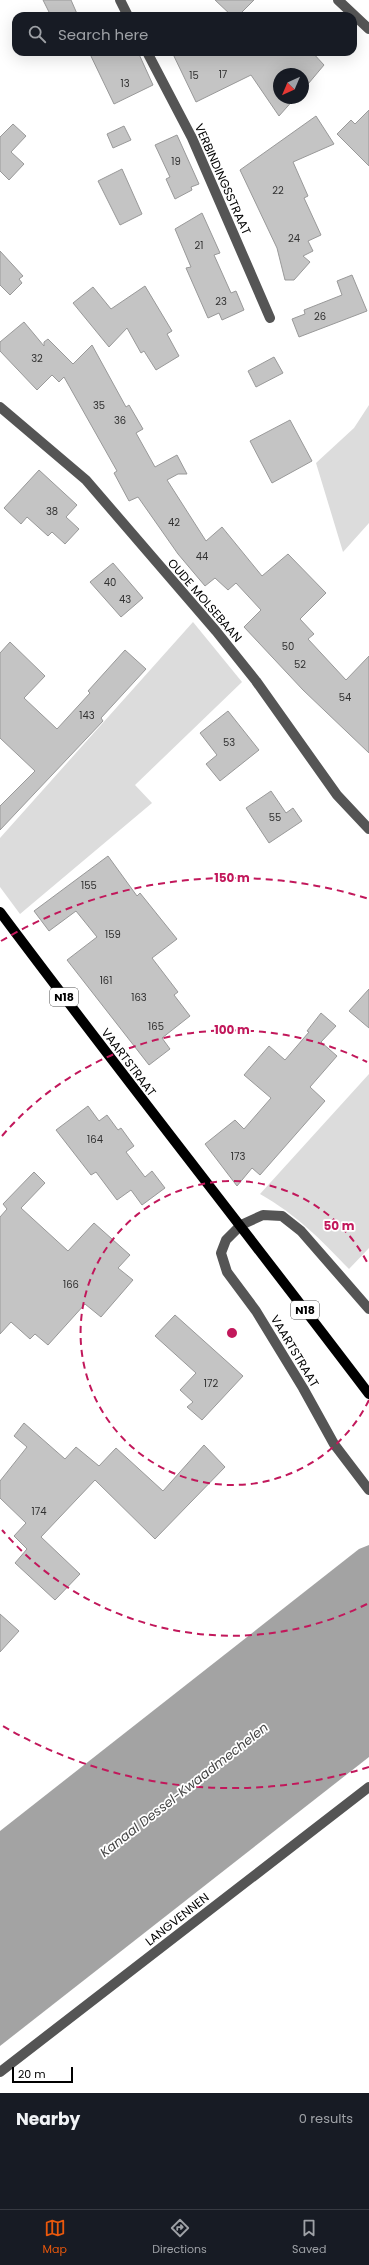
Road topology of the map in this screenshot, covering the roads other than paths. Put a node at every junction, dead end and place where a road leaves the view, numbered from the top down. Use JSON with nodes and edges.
{"nodes":[{"id":1,"x":120,"y":0,"type":"edge"},
{"id":2,"x":338,"y":0,"type":"edge"},
{"id":3,"x":126,"y":12,"type":"edge"},
{"id":4,"x":350,"y":12,"type":"edge"},
{"id":5,"x":357,"y":18,"type":"edge"},
{"id":6,"x":369,"y":30,"type":"edge"},
{"id":7,"x":149,"y":56,"type":"edge"},
{"id":8,"x":270,"y":318,"type":"dead end"},
{"id":9,"x":0,"y":407,"type":"edge"},
{"id":10,"x":369,"y":829,"type":"edge"},
{"id":11,"x":0,"y":912,"type":"edge"},
{"id":12,"x":240,"y":1225,"type":"junction"},
{"id":13,"x":369,"y":1310,"type":"edge"},
{"id":14,"x":369,"y":1394,"type":"edge"},
{"id":15,"x":369,"y":1490,"type":"edge"},
{"id":16,"x":369,"y":1787,"type":"edge"},
{"id":17,"x":0,"y":2072,"type":"edge"}],
"edges":[{"from":1,"to":3,"type":"street"},
{"from":2,"to":4,"type":"street"},
{"from":5,"to":6,"type":"street"},
{"from":7,"to":8,"type":"street","name":"VERBINDINGSSTRAAT"},
{"from":9,"to":10,"type":"street","name":"OUDE MOLSEBAAN"},
{"from":11,"to":12,"type":"main road","name":"VAARTSTRAAT","number":"N18"},
{"from":12,"to":13,"type":"street","name":"VAARTSTRAAT"},
{"from":12,"to":14,"type":"main road","name":"VAARTSTRAAT","number":"N18"},
{"from":12,"to":15,"type":"street","name":"VAARTSTRAAT"},
{"from":16,"to":17,"type":"street","name":"LANGVENNEN"}]}
